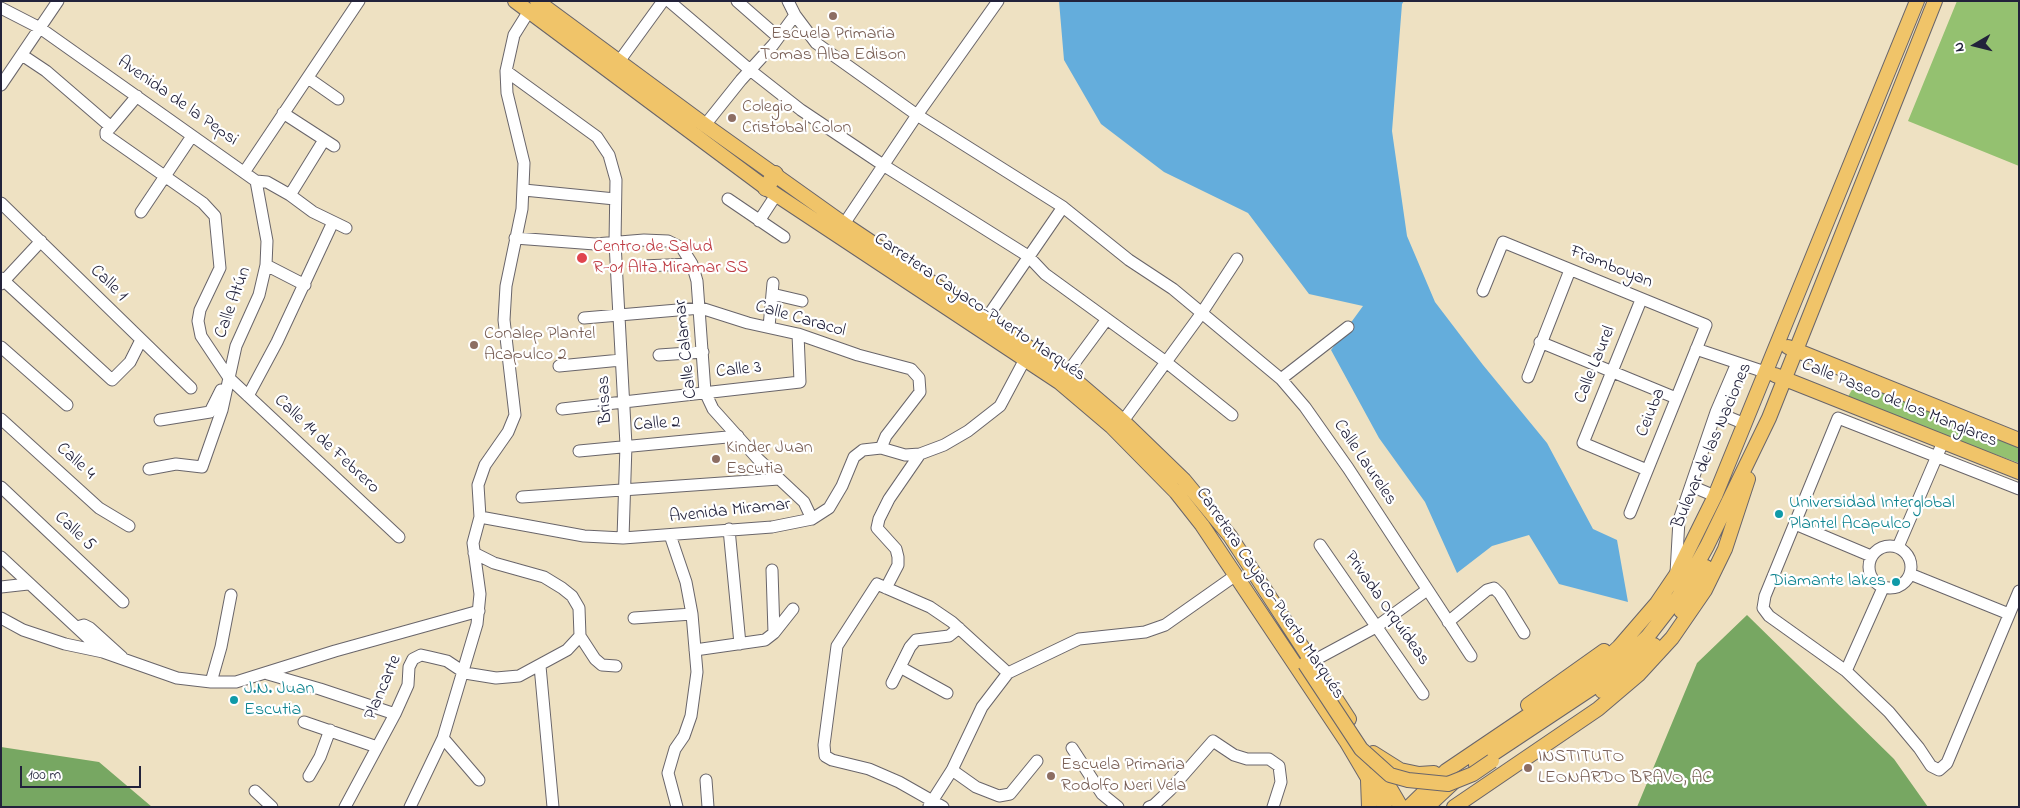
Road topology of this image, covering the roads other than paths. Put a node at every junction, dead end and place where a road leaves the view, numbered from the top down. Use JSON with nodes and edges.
{"nodes":[{"id":1,"x":58,"y":1,"type":"edge"},
{"id":2,"x":359,"y":1,"type":"edge"},
{"id":3,"x":515,"y":1,"type":"edge"},
{"id":4,"x":663,"y":1,"type":"edge"},
{"id":5,"x":669,"y":1,"type":"edge"},
{"id":6,"x":737,"y":1,"type":"edge"},
{"id":7,"x":788,"y":1,"type":"edge"},
{"id":8,"x":998,"y":1,"type":"edge"},
{"id":9,"x":1916,"y":1,"type":"edge"},
{"id":10,"x":1935,"y":1,"type":"edge"},
{"id":11,"x":533,"y":6,"type":"edge"},
{"id":12,"x":1,"y":8,"type":"edge"},
{"id":13,"x":795,"y":15,"type":"junction"},
{"id":14,"x":40,"y":28,"type":"junction"},
{"id":15,"x":778,"y":37,"type":"junction"},
{"id":16,"x":22,"y":54,"type":"junction"},
{"id":17,"x":620,"y":61,"type":"junction"},
{"id":18,"x":750,"y":70,"type":"junction"},
{"id":19,"x":506,"y":71,"type":"junction"},
{"id":20,"x":611,"y":73,"type":"junction"},
{"id":21,"x":308,"y":78,"type":"junction"},
{"id":22,"x":1,"y":85,"type":"edge"},
{"id":23,"x":137,"y":96,"type":"junction"},
{"id":24,"x":338,"y":100,"type":"dead end"},
{"id":25,"x":284,"y":113,"type":"junction"},
{"id":26,"x":917,"y":115,"type":"junction"},
{"id":27,"x":705,"y":125,"type":"junction"},
{"id":28,"x":111,"y":127,"type":"junction"},
{"id":29,"x":192,"y":136,"type":"junction"},
{"id":30,"x":883,"y":165,"type":"junction"},
{"id":31,"x":244,"y":171,"type":"junction"},
{"id":32,"x":774,"y":174,"type":"junction"},
{"id":33,"x":164,"y":177,"type":"junction"},
{"id":34,"x":256,"y":180,"type":"junction"},
{"id":35,"x":524,"y":190,"type":"junction"},
{"id":36,"x":771,"y":192,"type":"junction"},
{"id":37,"x":290,"y":195,"type":"junction"},
{"id":38,"x":616,"y":199,"type":"junction"},
{"id":39,"x":728,"y":199,"type":"dead end"},
{"id":40,"x":1,"y":203,"type":"edge"},
{"id":41,"x":1063,"y":207,"type":"junction"},
{"id":42,"x":142,"y":212,"type":"dead end"},
{"id":43,"x":760,"y":221,"type":"junction"},
{"id":44,"x":333,"y":222,"type":"junction"},
{"id":45,"x":844,"y":224,"type":"junction"},
{"id":46,"x":346,"y":228,"type":"dead end"},
{"id":47,"x":784,"y":237,"type":"dead end"},
{"id":48,"x":515,"y":238,"type":"junction"},
{"id":49,"x":41,"y":241,"type":"junction"},
{"id":50,"x":615,"y":243,"type":"junction"},
{"id":51,"x":1028,"y":256,"type":"junction"},
{"id":52,"x":1237,"y":259,"type":"dead end"},
{"id":53,"x":692,"y":264,"type":"junction"},
{"id":54,"x":266,"y":265,"type":"junction"},
{"id":55,"x":642,"y":266,"type":"dead end"},
{"id":56,"x":1570,"y":270,"type":"junction"},
{"id":57,"x":2,"y":281,"type":"edge"},
{"id":58,"x":305,"y":285,"type":"junction"},
{"id":59,"x":1483,"y":291,"type":"dead end"},
{"id":60,"x":1641,"y":300,"type":"junction"},
{"id":61,"x":802,"y":301,"type":"dead end"},
{"id":62,"x":701,"y":308,"type":"junction"},
{"id":63,"x":1201,"y":314,"type":"junction"},
{"id":64,"x":619,"y":316,"type":"junction"},
{"id":65,"x":584,"y":318,"type":"dead end"},
{"id":66,"x":986,"y":319,"type":"junction"},
{"id":67,"x":1107,"y":319,"type":"junction"},
{"id":68,"x":1706,"y":325,"type":"joint"},
{"id":69,"x":768,"y":327,"type":"junction"},
{"id":70,"x":1348,"y":327,"type":"dead end"},
{"id":71,"x":798,"y":334,"type":"junction"},
{"id":72,"x":141,"y":340,"type":"junction"},
{"id":73,"x":1540,"y":342,"type":"junction"},
{"id":74,"x":1778,"y":343,"type":"junction"},
{"id":75,"x":1,"y":347,"type":"edge"},
{"id":76,"x":1696,"y":349,"type":"junction"},
{"id":77,"x":1796,"y":351,"type":"junction"},
{"id":78,"x":703,"y":352,"type":"junction"},
{"id":79,"x":659,"y":355,"type":"dead end"},
{"id":80,"x":621,"y":360,"type":"junction"},
{"id":81,"x":1024,"y":361,"type":"junction"},
{"id":82,"x":1166,"y":362,"type":"junction"},
{"id":83,"x":1737,"y":363,"type":"junction"},
{"id":84,"x":559,"y":366,"type":"dead end"},
{"id":85,"x":1612,"y":372,"type":"junction"},
{"id":86,"x":1765,"y":372,"type":"junction"},
{"id":87,"x":1067,"y":373,"type":"junction"},
{"id":88,"x":1528,"y":377,"type":"dead end"},
{"id":89,"x":1784,"y":378,"type":"junction"},
{"id":90,"x":1281,"y":379,"type":"junction"},
{"id":91,"x":228,"y":382,"type":"junction"},
{"id":92,"x":191,"y":388,"type":"dead end"},
{"id":93,"x":705,"y":392,"type":"junction"},
{"id":94,"x":248,"y":396,"type":"junction"},
{"id":95,"x":1676,"y":398,"type":"junction"},
{"id":96,"x":624,"y":403,"type":"junction"},
{"id":97,"x":67,"y":405,"type":"dead end"},
{"id":98,"x":562,"y":409,"type":"dead end"},
{"id":99,"x":1716,"y":412,"type":"junction"},
{"id":100,"x":1232,"y":415,"type":"dead end"},
{"id":101,"x":1769,"y":418,"type":"junction"},
{"id":102,"x":1,"y":419,"type":"edge"},
{"id":103,"x":160,"y":420,"type":"dead end"},
{"id":104,"x":1123,"y":421,"type":"junction"},
{"id":105,"x":1745,"y":424,"type":"junction"},
{"id":106,"x":738,"y":436,"type":"junction"},
{"id":107,"x":2019,"y":440,"type":"edge"},
{"id":108,"x":1942,"y":442,"type":"junction"},
{"id":109,"x":626,"y":445,"type":"junction"},
{"id":110,"x":880,"y":448,"type":"junction"},
{"id":111,"x":579,"y":451,"type":"dead end"},
{"id":112,"x":920,"y":454,"type":"junction"},
{"id":113,"x":1936,"y":458,"type":"junction"},
{"id":114,"x":149,"y":469,"type":"dead end"},
{"id":115,"x":1647,"y":470,"type":"junction"},
{"id":116,"x":2019,"y":472,"type":"edge"},
{"id":117,"x":779,"y":479,"type":"junction"},
{"id":118,"x":1691,"y":486,"type":"junction"},
{"id":119,"x":1,"y":487,"type":"edge"},
{"id":120,"x":624,"y":489,"type":"junction"},
{"id":121,"x":2019,"y":489,"type":"edge"},
{"id":122,"x":1715,"y":496,"type":"junction"},
{"id":123,"x":522,"y":497,"type":"dead end"},
{"id":124,"x":1630,"y":514,"type":"dead end"},
{"id":125,"x":480,"y":517,"type":"junction"},
{"id":126,"x":812,"y":519,"type":"junction"},
{"id":127,"x":1795,"y":524,"type":"junction"},
{"id":128,"x":1202,"y":525,"type":"junction"},
{"id":129,"x":129,"y":526,"type":"dead end"},
{"id":130,"x":729,"y":529,"type":"junction"},
{"id":131,"x":670,"y":535,"type":"junction"},
{"id":132,"x":399,"y":537,"type":"dead end"},
{"id":133,"x":623,"y":538,"type":"junction"},
{"id":134,"x":1320,"y":545,"type":"dead end"},
{"id":135,"x":1707,"y":546,"type":"junction"},
{"id":136,"x":1898,"y":547,"type":"junction"},
{"id":137,"x":474,"y":553,"type":"junction"},
{"id":138,"x":1871,"y":556,"type":"junction"},
{"id":139,"x":1,"y":557,"type":"edge"},
{"id":140,"x":772,"y":570,"type":"dead end"},
{"id":141,"x":1910,"y":574,"type":"junction"},
{"id":142,"x":1236,"y":575,"type":"junction"},
{"id":143,"x":1676,"y":575,"type":"junction"},
{"id":144,"x":28,"y":584,"type":"junction"},
{"id":145,"x":881,"y":586,"type":"junction"},
{"id":146,"x":1,"y":587,"type":"edge"},
{"id":147,"x":1883,"y":588,"type":"junction"},
{"id":148,"x":1427,"y":590,"type":"junction"},
{"id":149,"x":2019,"y":591,"type":"edge"},
{"id":150,"x":231,"y":595,"type":"dead end"},
{"id":151,"x":123,"y":602,"type":"dead end"},
{"id":152,"x":793,"y":610,"type":"dead end"},
{"id":153,"x":479,"y":611,"type":"junction"},
{"id":154,"x":692,"y":614,"type":"junction"},
{"id":155,"x":2009,"y":614,"type":"junction"},
{"id":156,"x":1,"y":618,"type":"edge"},
{"id":157,"x":634,"y":618,"type":"dead end"},
{"id":158,"x":1448,"y":622,"type":"junction"},
{"id":159,"x":77,"y":627,"type":"junction"},
{"id":160,"x":1376,"y":627,"type":"junction"},
{"id":161,"x":959,"y":628,"type":"junction"},
{"id":162,"x":774,"y":633,"type":"junction"},
{"id":163,"x":1524,"y":633,"type":"dead end"},
{"id":164,"x":1630,"y":634,"type":"junction"},
{"id":165,"x":580,"y":636,"type":"junction"},
{"id":166,"x":740,"y":644,"type":"junction"},
{"id":167,"x":695,"y":650,"type":"junction"},
{"id":168,"x":103,"y":652,"type":"junction"},
{"id":169,"x":1471,"y":656,"type":"dead end"},
{"id":170,"x":1309,"y":662,"type":"junction"},
{"id":171,"x":128,"y":663,"type":"junction"},
{"id":172,"x":540,"y":666,"type":"junction"},
{"id":173,"x":616,"y":666,"type":"dead end"},
{"id":174,"x":900,"y":667,"type":"junction"},
{"id":175,"x":1846,"y":671,"type":"junction"},
{"id":176,"x":465,"y":673,"type":"junction"},
{"id":177,"x":1008,"y":673,"type":"junction"},
{"id":178,"x":267,"y":674,"type":"junction"},
{"id":179,"x":211,"y":682,"type":"junction"},
{"id":180,"x":892,"y":683,"type":"dead end"},
{"id":181,"x":947,"y":693,"type":"dead end"},
{"id":182,"x":1423,"y":694,"type":"dead end"},
{"id":183,"x":395,"y":714,"type":"junction"},
{"id":184,"x":304,"y":722,"type":"dead end"},
{"id":185,"x":330,"y":730,"type":"junction"},
{"id":186,"x":444,"y":738,"type":"junction"},
{"id":187,"x":377,"y":747,"type":"junction"},
{"id":188,"x":1072,"y":748,"type":"dead end"},
{"id":189,"x":1367,"y":749,"type":"junction"},
{"id":190,"x":1037,"y":761,"type":"dead end"},
{"id":191,"x":952,"y":770,"type":"junction"},
{"id":192,"x":1434,"y":773,"type":"junction"},
{"id":193,"x":309,"y":776,"type":"dead end"},
{"id":194,"x":479,"y":780,"type":"dead end"},
{"id":195,"x":706,"y":780,"type":"dead end"},
{"id":196,"x":1368,"y":780,"type":"junction"},
{"id":197,"x":256,"y":791,"type":"dead end"},
{"id":198,"x":930,"y":804,"type":"edge"},
{"id":199,"x":1400,"y":806,"type":"edge"},
{"id":200,"x":272,"y":807,"type":"edge"},
{"id":201,"x":345,"y":807,"type":"edge"},
{"id":202,"x":410,"y":807,"type":"edge"},
{"id":203,"x":553,"y":807,"type":"edge"},
{"id":204,"x":677,"y":807,"type":"edge"},
{"id":205,"x":708,"y":807,"type":"edge"},
{"id":206,"x":943,"y":807,"type":"edge"},
{"id":207,"x":1118,"y":807,"type":"edge"},
{"id":208,"x":1149,"y":807,"type":"edge"},
{"id":209,"x":1273,"y":807,"type":"edge"},
{"id":210,"x":1369,"y":807,"type":"edge"},
{"id":211,"x":1384,"y":807,"type":"edge"},
{"id":212,"x":1428,"y":807,"type":"edge"},
{"id":213,"x":1454,"y":807,"type":"edge"}],
"edges":[{"from":1,"to":14,"type":"street"},
{"from":2,"to":21,"type":"street"},
{"from":3,"to":11,"type":"main road","name":"Carretera Cayaco-Puerto Marqués"},
{"from":4,"to":17,"type":"street"},
{"from":5,"to":18,"type":"street"},
{"from":6,"to":15,"type":"street"},
{"from":7,"to":13,"type":"street","name":"Calle Laureles"},
{"from":8,"to":26,"type":"street"},
{"from":9,"to":74,"type":"main road","name":"Bulevar de las Naciones"},
{"from":10,"to":77,"type":"main road","name":"Bulevar de las Naciones"},
{"from":11,"to":17,"type":"main road","name":"Carretera Cayaco-Puerto Marqués"},
{"from":11,"to":19,"type":"street"},
{"from":11,"to":20,"type":"main road","name":"Carretera Cayaco-Puerto Marqués"},
{"from":12,"to":14,"type":"street","name":"Avenida de la Pepsi"},
{"from":13,"to":15,"type":"street"},
{"from":13,"to":26,"type":"street","name":"Calle Laureles"},
{"from":14,"to":16,"type":"street"},
{"from":14,"to":23,"type":"street","name":"Avenida de la Pepsi"},
{"from":15,"to":18,"type":"street"},
{"from":16,"to":22,"type":"street"},
{"from":16,"to":28,"type":"street"},
{"from":17,"to":20,"type":"street"},
{"from":17,"to":27,"type":"main road","name":"Carretera Cayaco-Puerto Marqués"},
{"from":18,"to":27,"type":"street"},
{"from":18,"to":30,"type":"street"},
{"from":19,"to":35,"type":"street"},
{"from":19,"to":38,"type":"street","name":"Brisas"},
{"from":20,"to":36,"type":"main road","name":"Carretera Cayaco-Puerto Marqués"},
{"from":21,"to":24,"type":"street"},
{"from":21,"to":25,"type":"street"},
{"from":23,"to":28,"type":"street"},
{"from":23,"to":29,"type":"street","name":"Avenida de la Pepsi"},
{"from":25,"to":31,"type":"street"},
{"from":25,"to":37,"type":"street"},
{"from":26,"to":30,"type":"street"},
{"from":26,"to":41,"type":"street","name":"Calle Laureles"},
{"from":27,"to":32,"type":"main road","name":"Carretera Cayaco-Puerto Marqués"},
{"from":28,"to":33,"type":"street","name":"Calle 14 de Febrero"},
{"from":29,"to":31,"type":"street","name":"Avenida de la Pepsi"},
{"from":29,"to":33,"type":"street"},
{"from":30,"to":45,"type":"street"},
{"from":30,"to":51,"type":"street"},
{"from":31,"to":34,"type":"street","name":"Avenida de la Pepsi"},
{"from":32,"to":36,"type":"highway"},
{"from":32,"to":45,"type":"main road","name":"Carretera Cayaco-Puerto Marqués"},
{"from":33,"to":42,"type":"street"},
{"from":33,"to":91,"type":"street","name":"Calle 14 de Febrero"},
{"from":34,"to":37,"type":"street","name":"Avenida de la Pepsi"},
{"from":34,"to":54,"type":"street","name":"Calle Atún"},
{"from":35,"to":38,"type":"street"},
{"from":35,"to":48,"type":"street"},
{"from":36,"to":43,"type":"street"},
{"from":36,"to":81,"type":"main road","name":"Carretera Cayaco-Puerto Marqués"},
{"from":37,"to":44,"type":"street","name":"Avenida de la Pepsi"},
{"from":38,"to":50,"type":"street","name":"Brisas"},
{"from":39,"to":43,"type":"street"},
{"from":40,"to":49,"type":"street","name":"Calle 1"},
{"from":41,"to":51,"type":"street"},
{"from":41,"to":63,"type":"street","name":"Calle Laureles"},
{"from":43,"to":47,"type":"street"},
{"from":44,"to":46,"type":"street","name":"Avenida de la Pepsi"},
{"from":44,"to":58,"type":"street"},
{"from":45,"to":66,"type":"main road","name":"Carretera Cayaco-Puerto Marqués"},
{"from":48,"to":50,"type":"street","name":"Calle Calamar"},
{"from":48,"to":125,"type":"street"},
{"from":49,"to":57,"type":"street"},
{"from":49,"to":72,"type":"street","name":"Calle 1"},
{"from":50,"to":53,"type":"street","name":"Calle Calamar"},
{"from":50,"to":64,"type":"street","name":"Brisas"},
{"from":51,"to":66,"type":"street"},
{"from":51,"to":67,"type":"street"},
{"from":52,"to":63,"type":"street"},
{"from":53,"to":55,"type":"street"},
{"from":53,"to":62,"type":"street","name":"Calle Calamar"},
{"from":54,"to":58,"type":"street"},
{"from":54,"to":91,"type":"street","name":"Calle Atún"},
{"from":56,"to":59,"type":"street","name":"Framboyan"},
{"from":56,"to":60,"type":"street","name":"Framboyan"},
{"from":56,"to":73,"type":"street"},
{"from":57,"to":72,"type":"street"},
{"from":58,"to":94,"type":"street"},
{"from":60,"to":68,"type":"street","name":"Framboyan"},
{"from":60,"to":85,"type":"street","name":"Calle Laurel"},
{"from":61,"to":69,"type":"street"},
{"from":62,"to":64,"type":"street","name":"Calle Caracol"},
{"from":62,"to":69,"type":"street","name":"Calle Caracol"},
{"from":62,"to":78,"type":"street","name":"Calle Calamar"},
{"from":63,"to":82,"type":"street"},
{"from":63,"to":90,"type":"street","name":"Calle Laureles"},
{"from":64,"to":65,"type":"street","name":"Calle Caracol"},
{"from":64,"to":80,"type":"street","name":"Brisas"},
{"from":66,"to":87,"type":"main road","name":"Carretera Cayaco-Puerto Marqués"},
{"from":67,"to":82,"type":"street"},
{"from":67,"to":87,"type":"street"},
{"from":68,"to":76,"type":"street","name":"Ceiuba"},
{"from":69,"to":71,"type":"street","name":"Calle Caracol"},
{"from":70,"to":90,"type":"street"},
{"from":71,"to":93,"type":"street","name":"Calle 3"},
{"from":71,"to":110,"type":"street","name":"Calle Caracol"},
{"from":72,"to":92,"type":"street","name":"Calle 1"},
{"from":73,"to":85,"type":"street"},
{"from":73,"to":88,"type":"street"},
{"from":74,"to":77,"type":"main road","name":"Calle Paseo de los Manglares"},
{"from":74,"to":86,"type":"main road","name":"Bulevar de las Naciones"},
{"from":75,"to":97,"type":"street"},
{"from":76,"to":83,"type":"street"},
{"from":76,"to":95,"type":"street","name":"Ceiuba"},
{"from":77,"to":89,"type":"main road","name":"Bulevar de las Naciones"},
{"from":77,"to":107,"type":"main road","name":"Calle Paseo de los Manglares"},
{"from":78,"to":79,"type":"street"},
{"from":78,"to":93,"type":"street","name":"Calle Calamar"},
{"from":80,"to":84,"type":"street"},
{"from":80,"to":96,"type":"street","name":"Brisas"},
{"from":81,"to":112,"type":"street","name":"Avenida Miramar"},
{"from":81,"to":128,"type":"main road","name":"Carretera Cayaco-Puerto Marqués"},
{"from":82,"to":100,"type":"street"},
{"from":82,"to":104,"type":"street"},
{"from":83,"to":86,"type":"street"},
{"from":83,"to":99,"type":"street"},
{"from":85,"to":95,"type":"street"},
{"from":85,"to":115,"type":"street","name":"Calle Laurel"},
{"from":86,"to":89,"type":"main road","name":"Calle Paseo de los Manglares"},
{"from":86,"to":105,"type":"main road","name":"Bulevar de las Naciones"},
{"from":87,"to":104,"type":"main road","name":"Carretera Cayaco-Puerto Marqués"},
{"from":89,"to":101,"type":"main road","name":"Bulevar de las Naciones"},
{"from":89,"to":108,"type":"main road","name":"Calle Paseo de los Manglares"},
{"from":90,"to":148,"type":"street","name":"Calle Laureles"},
{"from":91,"to":94,"type":"street","name":"Calle 14 de Febrero"},
{"from":91,"to":103,"type":"street"},
{"from":91,"to":114,"type":"street"},
{"from":93,"to":96,"type":"street","name":"Calle 3"},
{"from":93,"to":106,"type":"street","name":"Calle Calamar"},
{"from":94,"to":132,"type":"street","name":"Calle 14 de Febrero"},
{"from":95,"to":115,"type":"street","name":"Ceiuba"},
{"from":96,"to":98,"type":"street","name":"Calle 3"},
{"from":96,"to":109,"type":"street","name":"Brisas"},
{"from":99,"to":105,"type":"street"},
{"from":99,"to":118,"type":"street"},
{"from":101,"to":135,"type":"main road","name":"Bulevar de las Naciones"},
{"from":101,"to":213,"type":"main road"},
{"from":102,"to":129,"type":"street","name":"Calle 4"},
{"from":104,"to":170,"type":"main road","name":"Carretera Cayaco-Puerto Marqués"},
{"from":105,"to":122,"type":"main road","name":"Bulevar de las Naciones"},
{"from":106,"to":109,"type":"street","name":"Calle 2"},
{"from":106,"to":117,"type":"street","name":"Calle Calamar"},
{"from":108,"to":113,"type":"street"},
{"from":108,"to":116,"type":"main road","name":"Calle Paseo de los Manglares"},
{"from":109,"to":111,"type":"street","name":"Calle 2"},
{"from":109,"to":120,"type":"street","name":"Brisas"},
{"from":110,"to":112,"type":"street","name":"Avenida Miramar"},
{"from":110,"to":126,"type":"street","name":"Avenida Miramar"},
{"from":112,"to":145,"type":"street"},
{"from":113,"to":121,"type":"street"},
{"from":113,"to":127,"type":"street"},
{"from":113,"to":136,"type":"street"},
{"from":115,"to":124,"type":"street","name":"Ceiuba"},
{"from":117,"to":120,"type":"street"},
{"from":117,"to":126,"type":"street","name":"Calle Calamar"},
{"from":118,"to":122,"type":"street"},
{"from":118,"to":143,"type":"street"},
{"from":119,"to":151,"type":"street","name":"Calle 5"},
{"from":120,"to":123,"type":"street"},
{"from":120,"to":133,"type":"street","name":"Brisas"},
{"from":122,"to":143,"type":"main road","name":"Bulevar de las Naciones"},
{"from":125,"to":133,"type":"street","name":"Avenida Miramar"},
{"from":125,"to":137,"type":"street"},
{"from":126,"to":130,"type":"street","name":"Avenida Miramar"},
{"from":127,"to":138,"type":"street"},
{"from":127,"to":175,"type":"street"},
{"from":128,"to":142,"type":"main road","name":"Carretera Cayaco-Puerto Marqués"},
{"from":128,"to":170,"type":"main road"},
{"from":130,"to":131,"type":"street","name":"Avenida Miramar"},
{"from":130,"to":166,"type":"street"},
{"from":131,"to":133,"type":"street","name":"Avenida Miramar"},
{"from":131,"to":154,"type":"street"},
{"from":134,"to":160,"type":"street","name":"Privada Orquídeas"},
{"from":135,"to":170,"type":"main road","bridge":true},
{"from":135,"to":212,"type":"main road","name":"Bulevar de las Naciones","bridge":true},
{"from":136,"to":138,"type":"street"},
{"from":136,"to":141,"type":"street"},
{"from":137,"to":153,"type":"street"},
{"from":137,"to":165,"type":"street"},
{"from":138,"to":147,"type":"street"},
{"from":139,"to":144,"type":"street"},
{"from":140,"to":162,"type":"street"},
{"from":141,"to":147,"type":"street"},
{"from":141,"to":155,"type":"street"},
{"from":142,"to":177,"type":"street"},
{"from":142,"to":196,"type":"main road","name":"Carretera Cayaco-Puerto Marqués"},
{"from":143,"to":164,"type":"main road","name":"Bulevar de las Naciones"},
{"from":144,"to":146,"type":"street"},
{"from":144,"to":159,"type":"street"},
{"from":145,"to":161,"type":"street"},
{"from":145,"to":198,"type":"street"},
{"from":147,"to":175,"type":"street"},
{"from":148,"to":158,"type":"street","name":"Calle Laureles"},
{"from":148,"to":160,"type":"street"},
{"from":149,"to":155,"type":"street"},
{"from":150,"to":179,"type":"street"},
{"from":152,"to":162,"type":"street"},
{"from":153,"to":176,"type":"street"},
{"from":153,"to":178,"type":"street"},
{"from":154,"to":157,"type":"street"},
{"from":154,"to":167,"type":"street"},
{"from":155,"to":175,"type":"street"},
{"from":156,"to":168,"type":"street"},
{"from":158,"to":163,"type":"street"},
{"from":158,"to":169,"type":"street","name":"Calle Laureles"},
{"from":159,"to":168,"type":"street"},
{"from":159,"to":171,"type":"street"},
{"from":160,"to":170,"type":"street"},
{"from":160,"to":182,"type":"street","name":"Privada Orquídeas"},
{"from":161,"to":174,"type":"street"},
{"from":161,"to":177,"type":"street"},
{"from":162,"to":166,"type":"street"},
{"from":164,"to":192,"type":"main road"},
{"from":164,"to":199,"type":"main road","name":"Bulevar de las Naciones"},
{"from":165,"to":172,"type":"street"},
{"from":165,"to":173,"type":"street"},
{"from":166,"to":167,"type":"street"},
{"from":167,"to":204,"type":"street"},
{"from":168,"to":171,"type":"street"},
{"from":170,"to":189,"type":"main road","name":"Carretera Cayaco-Puerto Marqués"},
{"from":171,"to":179,"type":"street"},
{"from":172,"to":176,"type":"street"},
{"from":172,"to":203,"type":"street"},
{"from":174,"to":180,"type":"street"},
{"from":174,"to":181,"type":"street"},
{"from":176,"to":183,"type":"street","name":"Plancarte"},
{"from":176,"to":186,"type":"street"},
{"from":177,"to":191,"type":"street"},
{"from":178,"to":179,"type":"street"},
{"from":178,"to":183,"type":"street"},
{"from":183,"to":187,"type":"street","name":"Plancarte"},
{"from":184,"to":185,"type":"street"},
{"from":185,"to":187,"type":"street"},
{"from":185,"to":193,"type":"street"},
{"from":186,"to":194,"type":"street"},
{"from":186,"to":202,"type":"street"},
{"from":187,"to":201,"type":"street","name":"Plancarte"},
{"from":188,"to":207,"type":"street"},
{"from":189,"to":192,"type":"main road"},
{"from":189,"to":199,"type":"main road","name":"Carretera Cayaco-Puerto Marqués"},
{"from":190,"to":191,"type":"street"},
{"from":191,"to":198,"type":"street"},
{"from":192,"to":199,"type":"main road"},
{"from":195,"to":205,"type":"street"},
{"from":196,"to":210,"type":"main road"},
{"from":196,"to":211,"type":"main road","name":"Carretera Cayaco-Puerto Marqués"},
{"from":197,"to":200,"type":"street"},
{"from":198,"to":206,"type":"street"},
{"from":208,"to":209,"type":"street"}]}
